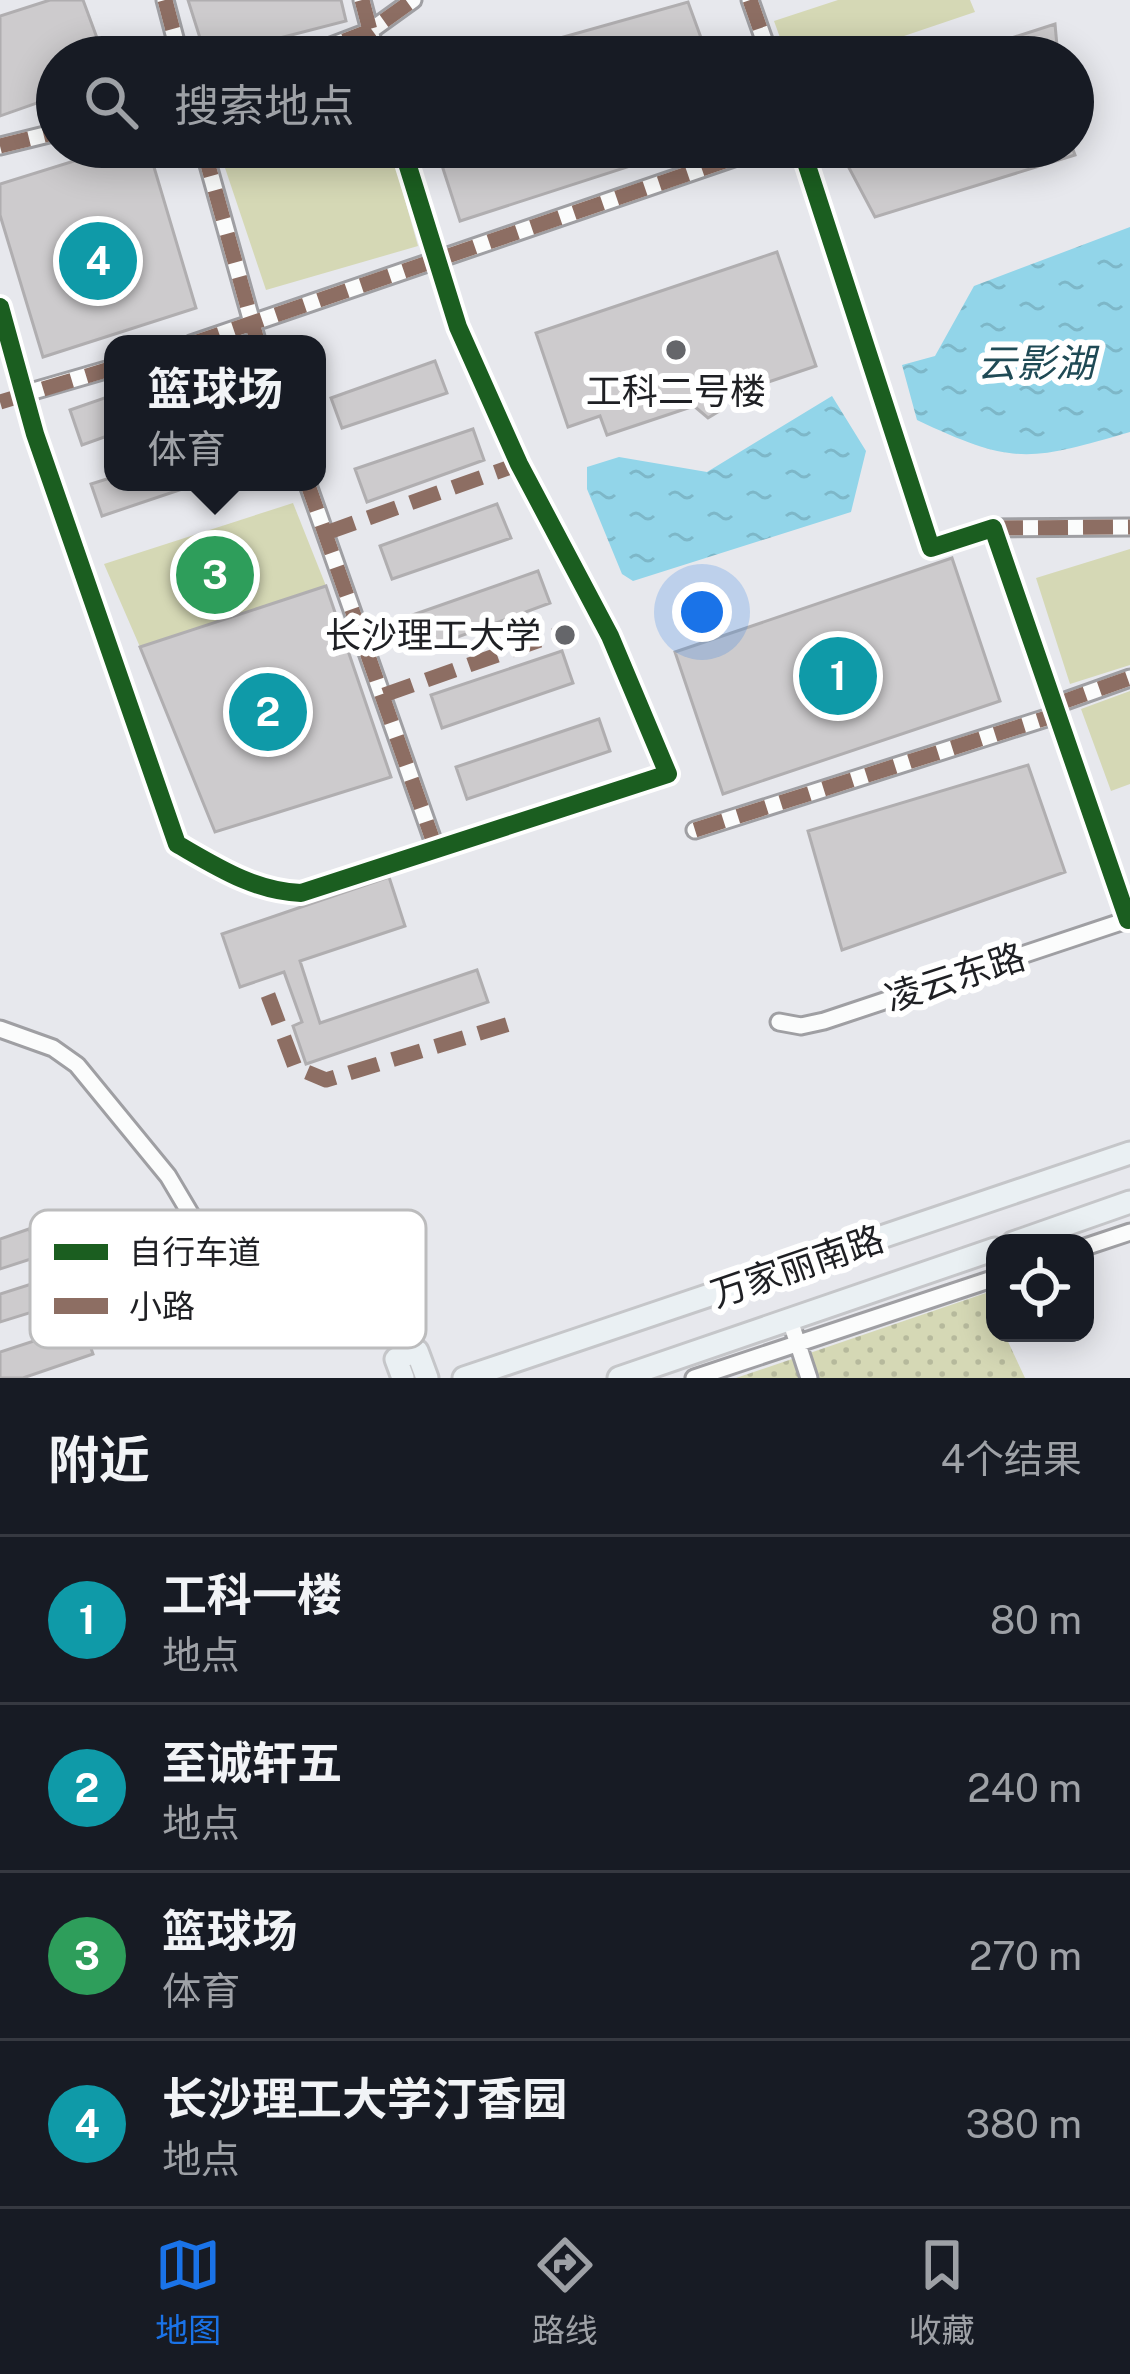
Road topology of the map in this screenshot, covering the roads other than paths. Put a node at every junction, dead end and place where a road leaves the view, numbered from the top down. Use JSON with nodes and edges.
{"nodes":[{"id":1,"x":165,"y":0,"type":"edge"},
{"id":2,"x":362,"y":0,"type":"edge"},
{"id":3,"x":412,"y":0,"type":"edge"},
{"id":4,"x":750,"y":0,"type":"edge"},
{"id":5,"x":370,"y":31,"type":"junction"},
{"id":6,"x":174,"y":36,"type":"edge"},
{"id":7,"x":357,"y":36,"type":"edge"},
{"id":8,"x":371,"y":36,"type":"edge"},
{"id":9,"x":763,"y":36,"type":"edge"},
{"id":10,"x":36,"y":137,"type":"edge"},
{"id":11,"x":0,"y":146,"type":"edge"},
{"id":12,"x":209,"y":168,"type":"edge"},
{"id":13,"x":408,"y":168,"type":"edge"},
{"id":14,"x":702,"y":168,"type":"edge"},
{"id":15,"x":808,"y":168,"type":"edge"},
{"id":16,"x":432,"y":257,"type":"junction"},
{"id":17,"x":0,"y":307,"type":"edge"},
{"id":18,"x":252,"y":325,"type":"junction"},
{"id":19,"x":219,"y":335,"type":"edge"},
{"id":20,"x":255,"y":335,"type":"edge"},
{"id":21,"x":104,"y":371,"type":"edge"},
{"id":22,"x":23,"y":394,"type":"junction"},
{"id":23,"x":310,"y":491,"type":"edge"},
{"id":24,"x":1130,"y":527,"type":"edge"},
{"id":25,"x":993,"y":529,"type":"junction"},
{"id":26,"x":1130,"y":678,"type":"edge"},
{"id":27,"x":1058,"y":709,"type":"junction"},
{"id":28,"x":695,"y":830,"type":"dead end"},
{"id":29,"x":436,"y":849,"type":"junction"},
{"id":30,"x":1129,"y":920,"type":"edge"},
{"id":31,"x":779,"y":1022,"type":"dead end"},
{"id":32,"x":0,"y":1029,"type":"edge"},
{"id":33,"x":1130,"y":1154,"type":"edge"},
{"id":34,"x":1130,"y":1202,"type":"edge"},
{"id":35,"x":188,"y":1210,"type":"edge"},
{"id":36,"x":1038,"y":1234,"type":"edge"},
{"id":37,"x":1129,"y":1234,"type":"edge"},
{"id":38,"x":1094,"y":1244,"type":"edge"},
{"id":39,"x":986,"y":1252,"type":"edge"},
{"id":40,"x":986,"y":1280,"type":"edge"},
{"id":41,"x":790,"y":1320,"type":"junction"},
{"id":42,"x":798,"y":1344,"type":"junction"},
{"id":43,"x":403,"y":1378,"type":"edge"},
{"id":44,"x":427,"y":1378,"type":"edge"},
{"id":45,"x":464,"y":1378,"type":"edge"},
{"id":46,"x":619,"y":1378,"type":"edge"},
{"id":47,"x":694,"y":1378,"type":"edge"},
{"id":48,"x":809,"y":1378,"type":"edge"}],
"edges":[{"from":1,"to":6,"type":"street"},
{"from":2,"to":5,"type":"street"},
{"from":3,"to":5,"type":"street"},
{"from":4,"to":9,"type":"street"},
{"from":5,"to":7,"type":"street"},
{"from":5,"to":8,"type":"street"},
{"from":10,"to":11,"type":"street"},
{"from":12,"to":18,"type":"street"},
{"from":13,"to":16,"type":"street"},
{"from":14,"to":16,"type":"street"},
{"from":15,"to":25,"type":"street"},
{"from":16,"to":18,"type":"street"},
{"from":16,"to":29,"type":"street"},
{"from":17,"to":22,"type":"street"},
{"from":18,"to":19,"type":"street"},
{"from":18,"to":20,"type":"street"},
{"from":21,"to":22,"type":"street"},
{"from":22,"to":29,"type":"street"},
{"from":23,"to":29,"type":"street"},
{"from":24,"to":25,"type":"street"},
{"from":25,"to":27,"type":"street"},
{"from":26,"to":27,"type":"street"},
{"from":27,"to":28,"type":"street"},
{"from":27,"to":30,"type":"street"},
{"from":30,"to":31,"type":"street","name":"凌云东路"},
{"from":32,"to":35,"type":"street"},
{"from":33,"to":45,"type":"main road","name":"万家丽南路"},
{"from":34,"to":36,"type":"main road"},
{"from":37,"to":38,"type":"street"},
{"from":39,"to":41,"type":"main road","name":"万家丽南路"},
{"from":40,"to":42,"type":"street","name":"万家丽南路"},
{"from":41,"to":42,"type":"street"},
{"from":41,"to":46,"type":"main road","name":"万家丽南路"},
{"from":42,"to":47,"type":"street","name":"万家丽南路"},
{"from":42,"to":48,"type":"street"},
{"from":43,"to":44,"type":"main road"}]}
